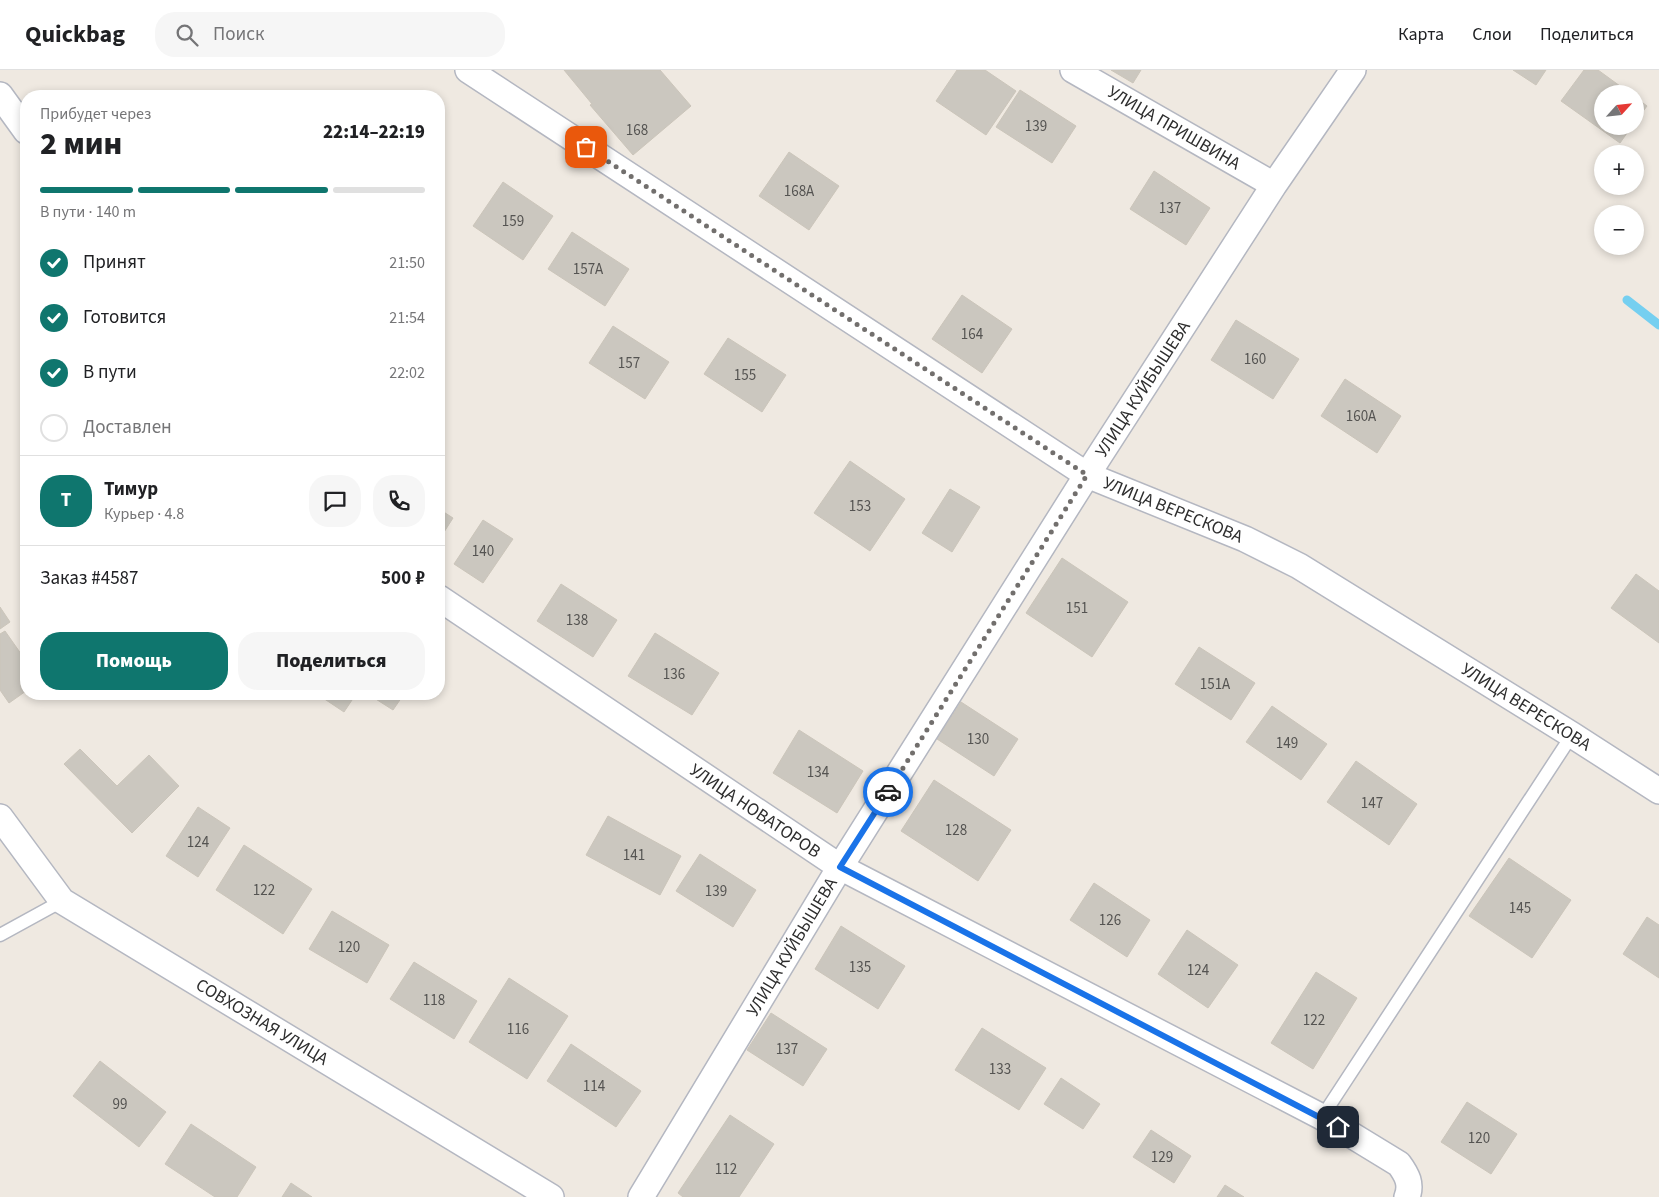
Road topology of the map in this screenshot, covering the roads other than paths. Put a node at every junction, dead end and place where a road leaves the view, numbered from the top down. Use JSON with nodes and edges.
{"nodes":[{"id":1,"x":468,"y":70,"type":"edge"},
{"id":2,"x":1073,"y":70,"type":"edge"},
{"id":3,"x":1353,"y":70,"type":"edge"},
{"id":4,"x":0,"y":95,"type":"edge"},
{"id":5,"x":20,"y":123,"type":"edge"},
{"id":6,"x":1274,"y":186,"type":"junction"},
{"id":7,"x":1087,"y":475,"type":"junction"},
{"id":8,"x":445,"y":602,"type":"edge"},
{"id":9,"x":1572,"y":735,"type":"junction"},
{"id":10,"x":1659,"y":791,"type":"edge"},
{"id":11,"x":0,"y":817,"type":"edge"},
{"id":12,"x":840,"y":867,"type":"junction"},
{"id":13,"x":62,"y":901,"type":"junction"},
{"id":14,"x":0,"y":935,"type":"edge"},
{"id":15,"x":1322,"y":1117,"type":"junction"},
{"id":16,"x":551,"y":1197,"type":"edge"},
{"id":17,"x":641,"y":1197,"type":"edge"},
{"id":18,"x":1407,"y":1197,"type":"edge"}],
"edges":[{"from":1,"to":7,"type":"street","name":"УЛИЦА ВЕРЕСКОВА"},
{"from":2,"to":6,"type":"street","name":"УЛИЦА ПРИШВИНА"},
{"from":3,"to":6,"type":"street","name":"УЛИЦА КУЙБЫШЕВА"},
{"from":4,"to":5,"type":"street"},
{"from":6,"to":7,"type":"street","name":"УЛИЦА КУЙБЫШЕВА"},
{"from":7,"to":9,"type":"street","name":"УЛИЦА ВЕРЕСКОВА"},
{"from":7,"to":12,"type":"street","name":"УЛИЦА КУЙБЫШЕВА"},
{"from":8,"to":12,"type":"street","name":"УЛИЦА НОВАТОРОВ"},
{"from":9,"to":10,"type":"street","name":"УЛИЦА ВЕРЕСКОВА"},
{"from":9,"to":15,"type":"lane"},
{"from":11,"to":13,"type":"street","name":"СОВХОЗНАЯ УЛИЦА"},
{"from":12,"to":15,"type":"street","name":"УЛИЦА НОВАТОРОВ"},
{"from":12,"to":17,"type":"street","name":"УЛИЦА КУЙБЫШЕВА"},
{"from":13,"to":14,"type":"lane"},
{"from":13,"to":16,"type":"street","name":"СОВХОЗНАЯ УЛИЦА"},
{"from":15,"to":18,"type":"street","name":"УЛИЦА НОВАТОРОВ"}]}
